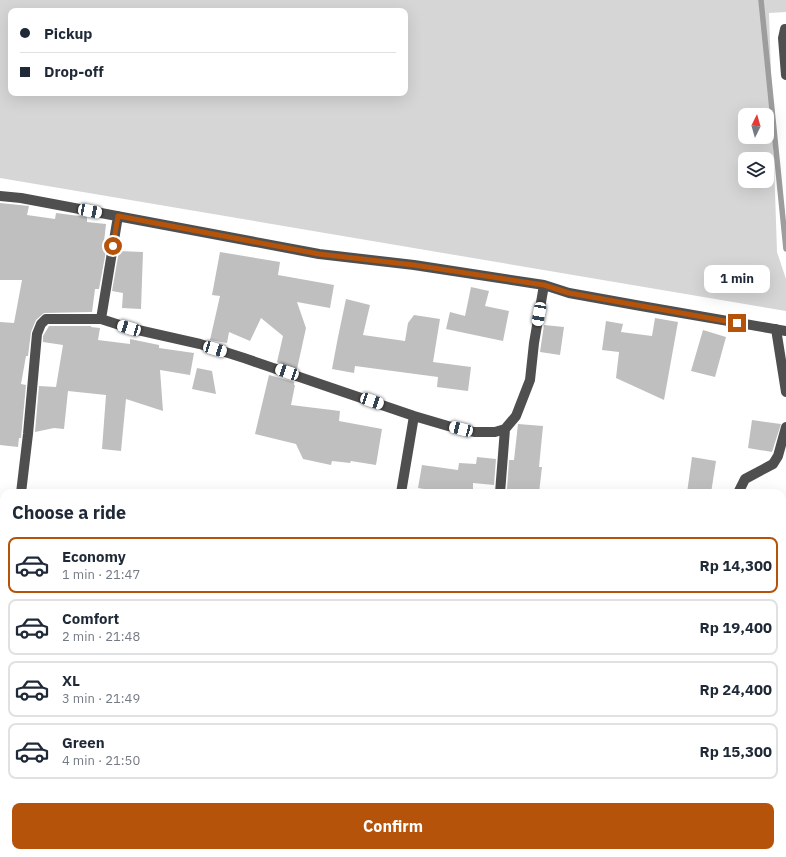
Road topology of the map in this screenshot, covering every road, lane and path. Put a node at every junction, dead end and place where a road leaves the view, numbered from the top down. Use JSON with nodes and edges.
{"nodes":[{"id":1,"x":786,"y":29,"type":"edge"},
{"id":2,"x":786,"y":75,"type":"edge"},
{"id":3,"x":0,"y":196,"type":"edge"},
{"id":4,"x":118,"y":216,"type":"junction"},
{"id":5,"x":544,"y":285,"type":"junction"},
{"id":6,"x":101,"y":319,"type":"junction"},
{"id":7,"x":781,"y":330,"type":"edge"},
{"id":8,"x":786,"y":392,"type":"edge"},
{"id":9,"x":414,"y":416,"type":"junction"},
{"id":10,"x":786,"y":427,"type":"edge"},
{"id":11,"x":505,"y":429,"type":"junction"},
{"id":12,"x":21,"y":489,"type":"edge"},
{"id":13,"x":402,"y":489,"type":"edge"},
{"id":14,"x":500,"y":489,"type":"edge"},
{"id":15,"x":740,"y":489,"type":"edge"}],
"edges":[{"from":1,"to":2,"type":"street"},
{"from":3,"to":4,"type":"street"},
{"from":4,"to":5,"type":"street"},
{"from":4,"to":6,"type":"street"},
{"from":5,"to":7,"type":"street"},
{"from":5,"to":11,"type":"street"},
{"from":6,"to":9,"type":"street"},
{"from":6,"to":12,"type":"street"},
{"from":7,"to":8,"type":"street"},
{"from":9,"to":11,"type":"street"},
{"from":9,"to":13,"type":"street"},
{"from":10,"to":15,"type":"street"},
{"from":11,"to":14,"type":"street"}]}
